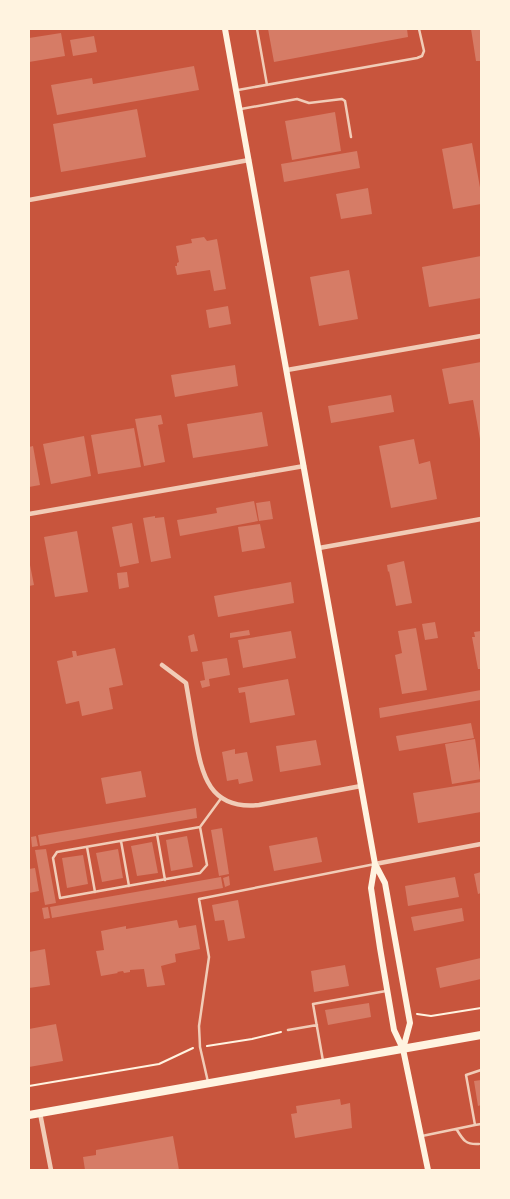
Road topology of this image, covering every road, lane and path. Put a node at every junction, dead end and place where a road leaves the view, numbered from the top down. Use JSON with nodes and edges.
{"nodes":[{"id":1,"x":225,"y":29,"type":"edge"},
{"id":2,"x":257,"y":29,"type":"edge"},
{"id":3,"x":419,"y":29,"type":"edge"},
{"id":4,"x":267,"y":85,"type":"junction"},
{"id":5,"x":237,"y":90,"type":"junction"},
{"id":6,"x":240,"y":109,"type":"junction"},
{"id":7,"x":351,"y":137,"type":"dead end"},
{"id":8,"x":249,"y":160,"type":"junction"},
{"id":9,"x":29,"y":200,"type":"edge"},
{"id":10,"x":481,"y":336,"type":"edge"},
{"id":11,"x":287,"y":370,"type":"junction"},
{"id":12,"x":304,"y":466,"type":"junction"},
{"id":13,"x":29,"y":514,"type":"edge"},
{"id":14,"x":481,"y":519,"type":"edge"},
{"id":15,"x":319,"y":548,"type":"junction"},
{"id":16,"x":162,"y":665,"type":"dead end"},
{"id":17,"x":361,"y":786,"type":"junction"},
{"id":18,"x":222,"y":798,"type":"junction"},
{"id":19,"x":200,"y":827,"type":"junction"},
{"id":20,"x":156,"y":834,"type":"junction"},
{"id":21,"x":121,"y":840,"type":"junction"},
{"id":22,"x":481,"y":844,"type":"edge"},
{"id":23,"x":87,"y":846,"type":"junction"},
{"id":24,"x":375,"y":864,"type":"junction"},
{"id":25,"x":165,"y":880,"type":"junction"},
{"id":26,"x":129,"y":886,"type":"junction"},
{"id":27,"x":95,"y":892,"type":"junction"},
{"id":28,"x":387,"y":991,"type":"junction"},
{"id":29,"x":481,"y":1008,"type":"edge"},
{"id":30,"x":414,"y":1014,"type":"dead end"},
{"id":31,"x":317,"y":1025,"type":"junction"},
{"id":32,"x":288,"y":1030,"type":"joint"},
{"id":33,"x":481,"y":1035,"type":"edge"},
{"id":34,"x":200,"y":1047,"type":"junction"},
{"id":35,"x":404,"y":1049,"type":"junction"},
{"id":36,"x":324,"y":1064,"type":"junction"},
{"id":37,"x":481,"y":1070,"type":"edge"},
{"id":38,"x":208,"y":1084,"type":"junction"},
{"id":39,"x":29,"y":1086,"type":"edge"},
{"id":40,"x":40,"y":1113,"type":"junction"},
{"id":41,"x":29,"y":1115,"type":"edge"},
{"id":42,"x":481,"y":1124,"type":"edge"},
{"id":43,"x":475,"y":1126,"type":"junction"},
{"id":44,"x":457,"y":1130,"type":"junction"},
{"id":45,"x":421,"y":1136,"type":"junction"},
{"id":46,"x":479,"y":1144,"type":"dead end"},
{"id":47,"x":51,"y":1170,"type":"edge"},
{"id":48,"x":428,"y":1170,"type":"edge"}],
"edges":[{"from":1,"to":5,"type":"main road"},
{"from":2,"to":4,"type":"lane"},
{"from":3,"to":4,"type":"lane"},
{"from":4,"to":5,"type":"lane"},
{"from":5,"to":6,"type":"main road"},
{"from":6,"to":7,"type":"lane"},
{"from":6,"to":8,"type":"main road"},
{"from":8,"to":9,"type":"street"},
{"from":8,"to":11,"type":"main road"},
{"from":10,"to":11,"type":"street"},
{"from":11,"to":12,"type":"main road"},
{"from":12,"to":13,"type":"street"},
{"from":12,"to":15,"type":"main road"},
{"from":14,"to":15,"type":"street"},
{"from":15,"to":17,"type":"main road"},
{"from":16,"to":18,"type":"street"},
{"from":17,"to":18,"type":"street"},
{"from":17,"to":24,"type":"main road"},
{"from":18,"to":19,"type":"lane"},
{"from":19,"to":20,"type":"lane"},
{"from":19,"to":25,"type":"lane"},
{"from":20,"to":21,"type":"lane"},
{"from":20,"to":25,"type":"lane"},
{"from":21,"to":23,"type":"lane"},
{"from":21,"to":26,"type":"lane"},
{"from":22,"to":24,"type":"street"},
{"from":23,"to":27,"type":"lane"},
{"from":23,"to":27,"type":"lane"},
{"from":24,"to":28,"type":"main road"},
{"from":24,"to":34,"type":"lane"},
{"from":24,"to":35,"type":"main road"},
{"from":25,"to":26,"type":"lane"},
{"from":26,"to":27,"type":"lane"},
{"from":28,"to":31,"type":"lane"},
{"from":28,"to":35,"type":"main road"},
{"from":29,"to":30,"type":"path"},
{"from":31,"to":32,"type":"lane"},
{"from":31,"to":36,"type":"lane"},
{"from":32,"to":34,"type":"path"},
{"from":33,"to":35,"type":"main road"},
{"from":34,"to":38,"type":"lane"},
{"from":34,"to":39,"type":"path"},
{"from":35,"to":36,"type":"main road"},
{"from":35,"to":45,"type":"main road"},
{"from":36,"to":38,"type":"main road"},
{"from":37,"to":43,"type":"lane"},
{"from":38,"to":40,"type":"main road"},
{"from":40,"to":41,"type":"main road"},
{"from":40,"to":47,"type":"street"},
{"from":42,"to":43,"type":"lane"},
{"from":43,"to":44,"type":"lane"},
{"from":44,"to":45,"type":"lane"},
{"from":44,"to":46,"type":"lane"},
{"from":45,"to":48,"type":"main road"}]}
